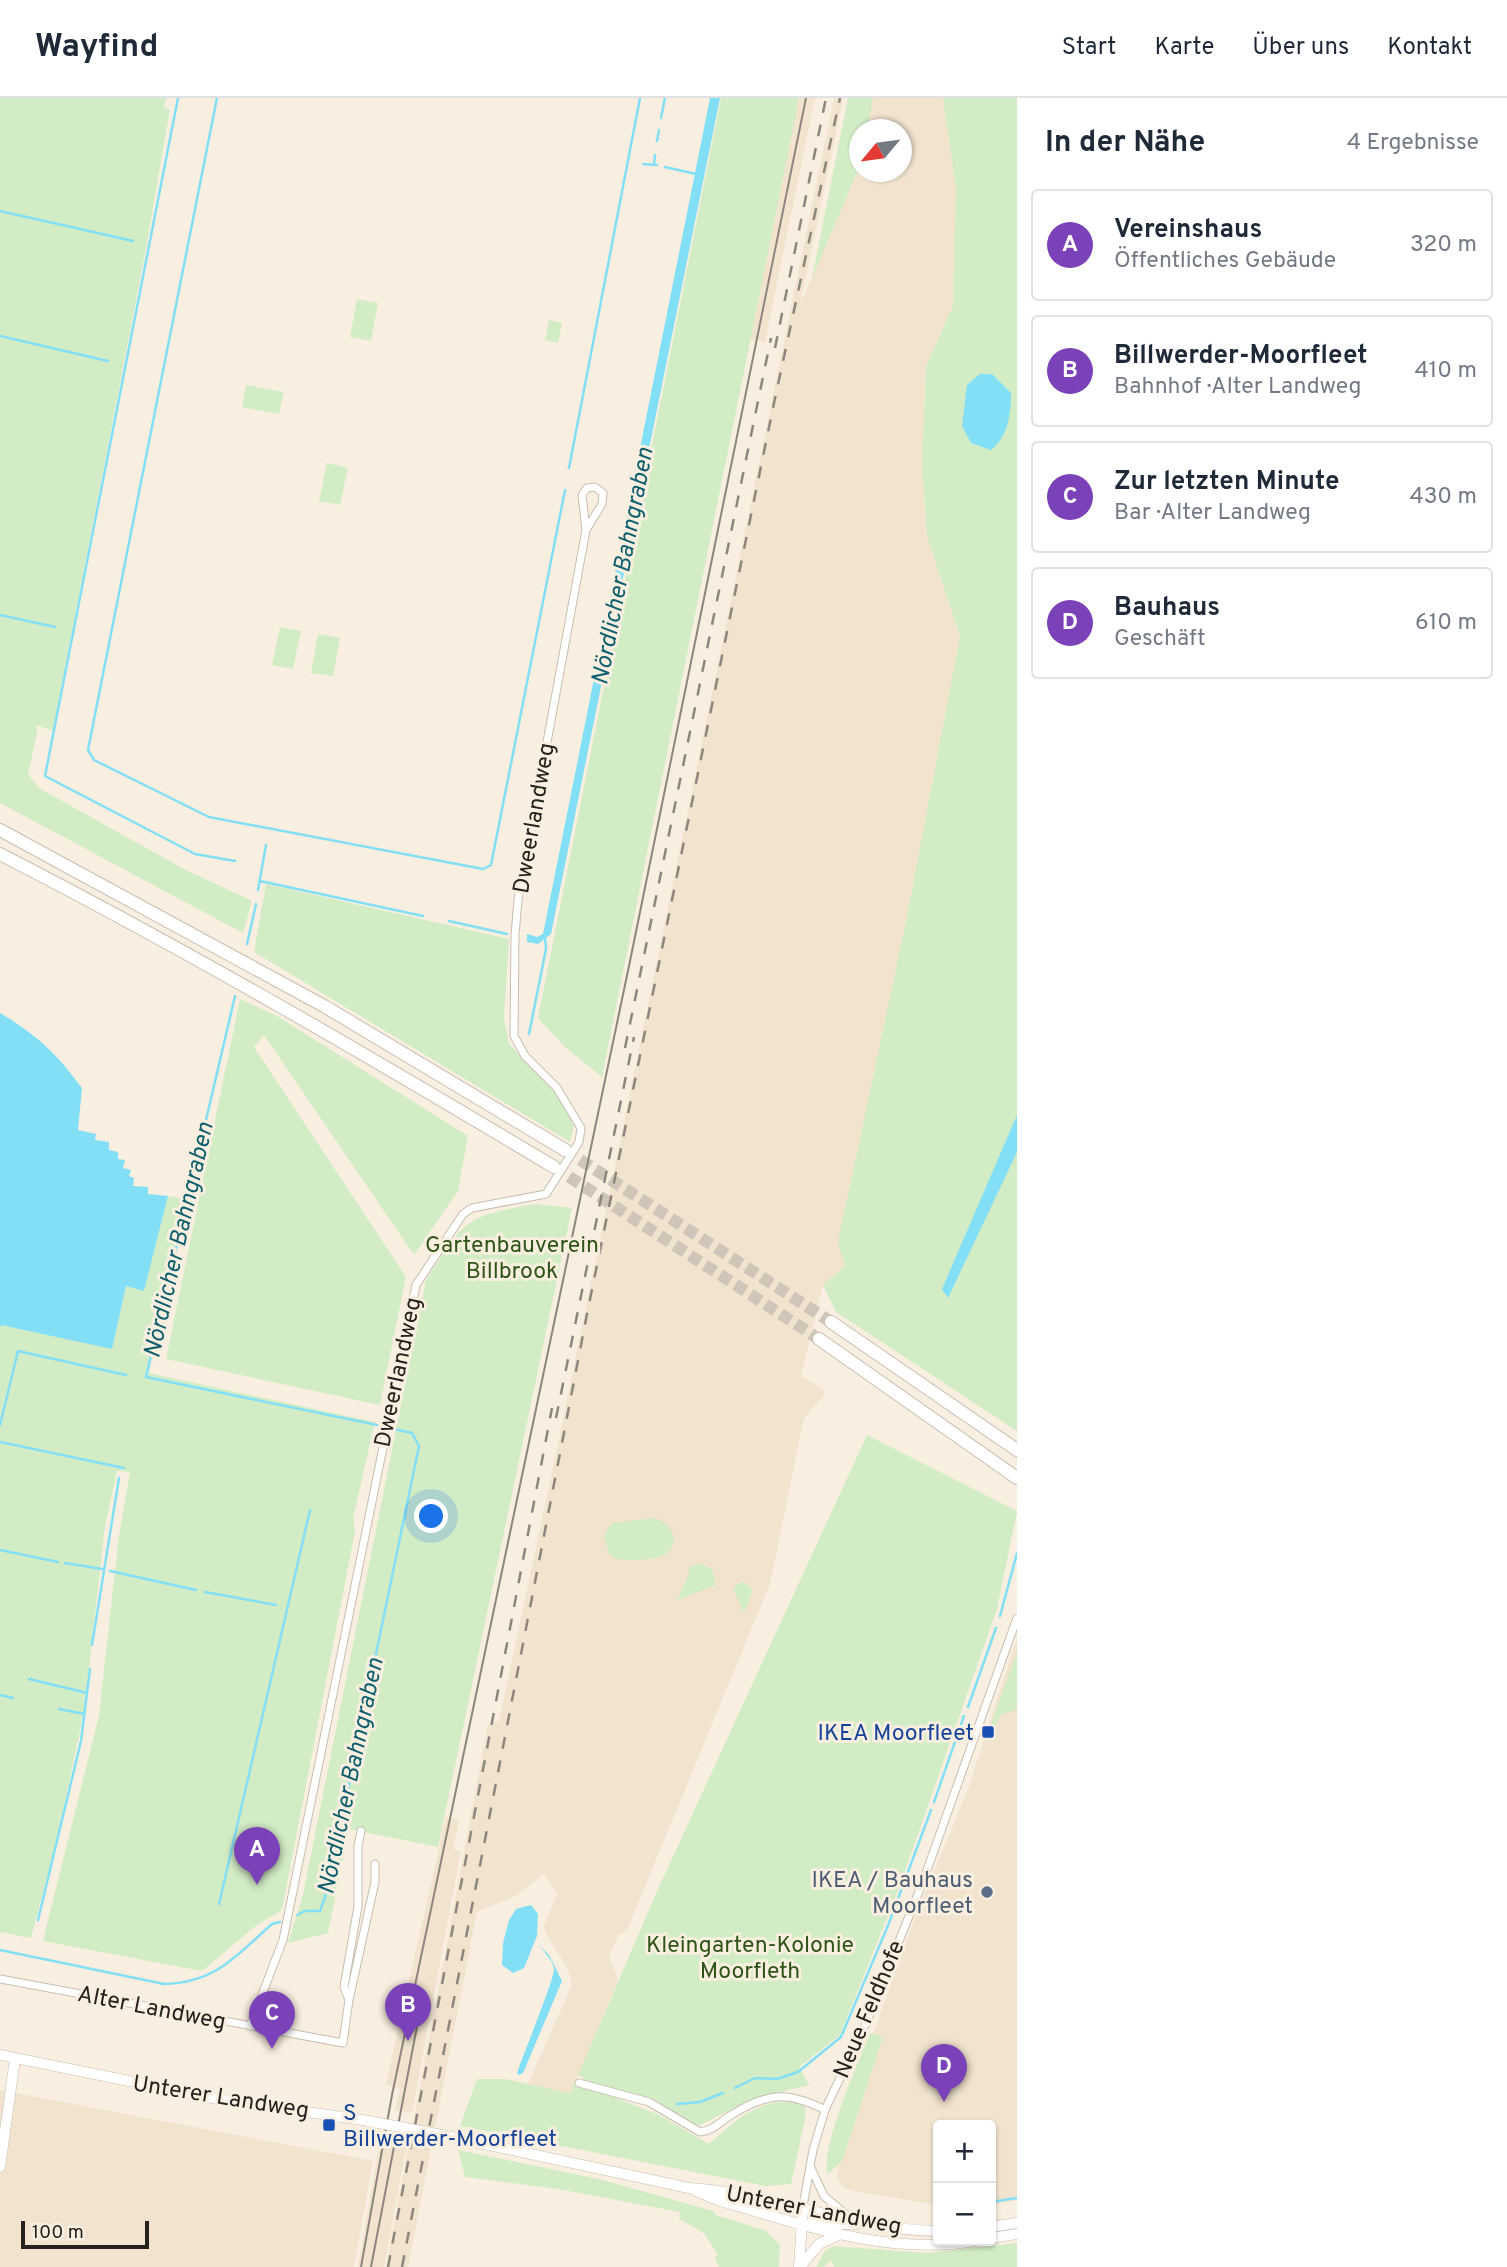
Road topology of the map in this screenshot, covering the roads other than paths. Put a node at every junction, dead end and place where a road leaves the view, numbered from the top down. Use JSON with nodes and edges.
{"nodes":[{"id":1,"x":586,"y":530,"type":"junction"},
{"id":2,"x":0,"y":830,"type":"edge"},
{"id":3,"x":0,"y":854,"type":"edge"},
{"id":4,"x":565,"y":1150,"type":"tunnel mouth"},
{"id":5,"x":554,"y":1167,"type":"tunnel mouth"},
{"id":6,"x":831,"y":1322,"type":"tunnel mouth"},
{"id":7,"x":819,"y":1339,"type":"tunnel mouth"},
{"id":8,"x":1017,"y":1450,"type":"edge"},
{"id":9,"x":1017,"y":1478,"type":"edge"},
{"id":10,"x":1017,"y":1618,"type":"edge"},
{"id":11,"x":361,"y":1831,"type":"dead end"},
{"id":12,"x":374,"y":1864,"type":"dead end"},
{"id":13,"x":0,"y":1979,"type":"edge"},
{"id":14,"x":349,"y":2000,"type":"junction"},
{"id":15,"x":250,"y":2026,"type":"junction"},
{"id":16,"x":0,"y":2055,"type":"edge"},
{"id":17,"x":15,"y":2059,"type":"junction"},
{"id":18,"x":579,"y":2083,"type":"dead end"},
{"id":19,"x":825,"y":2110,"type":"junction"},
{"id":20,"x":810,"y":2165,"type":"junction"},
{"id":21,"x":0,"y":2167,"type":"edge"},
{"id":22,"x":689,"y":2188,"type":"junction"},
{"id":23,"x":803,"y":2206,"type":"junction"},
{"id":24,"x":849,"y":2217,"type":"junction"},
{"id":25,"x":1017,"y":2222,"type":"edge"},
{"id":26,"x":802,"y":2225,"type":"junction"},
{"id":27,"x":885,"y":2225,"type":"junction"},
{"id":28,"x":996,"y":2226,"type":"edge"},
{"id":29,"x":933,"y":2230,"type":"edge"},
{"id":30,"x":839,"y":2234,"type":"junction"},
{"id":31,"x":1017,"y":2234,"type":"edge"},
{"id":32,"x":996,"y":2237,"type":"edge"},
{"id":33,"x":933,"y":2244,"type":"edge"},
{"id":34,"x":799,"y":2267,"type":"edge"}],
"edges":[{"from":1,"to":1,"type":"street","name":"Dweerlandweg"},
{"from":1,"to":15,"type":"street","name":"Dweerlandweg"},
{"from":2,"to":4,"type":"highway"},
{"from":3,"to":5,"type":"highway"},
{"from":6,"to":8,"type":"highway"},
{"from":7,"to":9,"type":"highway"},
{"from":10,"to":19,"type":"street","name":"Neue Feldhofe"},
{"from":11,"to":14,"type":"street","name":"Alter Landweg"},
{"from":12,"to":14,"type":"street","name":"Alter Landweg"},
{"from":13,"to":15,"type":"street","name":"Alter Landweg"},
{"from":14,"to":15,"type":"street","name":"Alter Landweg"},
{"from":16,"to":17,"type":"main road","name":"Unterer Landweg"},
{"from":17,"to":21,"type":"main road"},
{"from":17,"to":22,"type":"main road","name":"Unterer Landweg","bridge":true},
{"from":18,"to":19,"type":"street"},
{"from":19,"to":20,"type":"street","name":"Neue Feldhofe"},
{"from":20,"to":23,"type":"street","name":"Neue Feldhofe"},
{"from":20,"to":24,"type":"street"},
{"from":22,"to":23,"type":"main road","name":"Unterer Landweg"},
{"from":22,"to":26,"type":"main road","name":"Unterer Landweg"},
{"from":23,"to":24,"type":"main road","name":"Unterer Landweg"},
{"from":23,"to":26,"type":"main road"},
{"from":24,"to":27,"type":"main road","name":"Unterer Landweg"},
{"from":25,"to":28,"type":"main road"},
{"from":26,"to":27,"type":"main road"},
{"from":26,"to":30,"type":"main road","name":"Unterer Landweg"},
{"from":26,"to":34,"type":"main road"},
{"from":27,"to":29,"type":"main road","name":"Unterer Landweg"},
{"from":30,"to":33,"type":"main road","name":"Unterer Landweg"},
{"from":30,"to":34,"type":"main road"},
{"from":31,"to":32,"type":"main road"}]}
